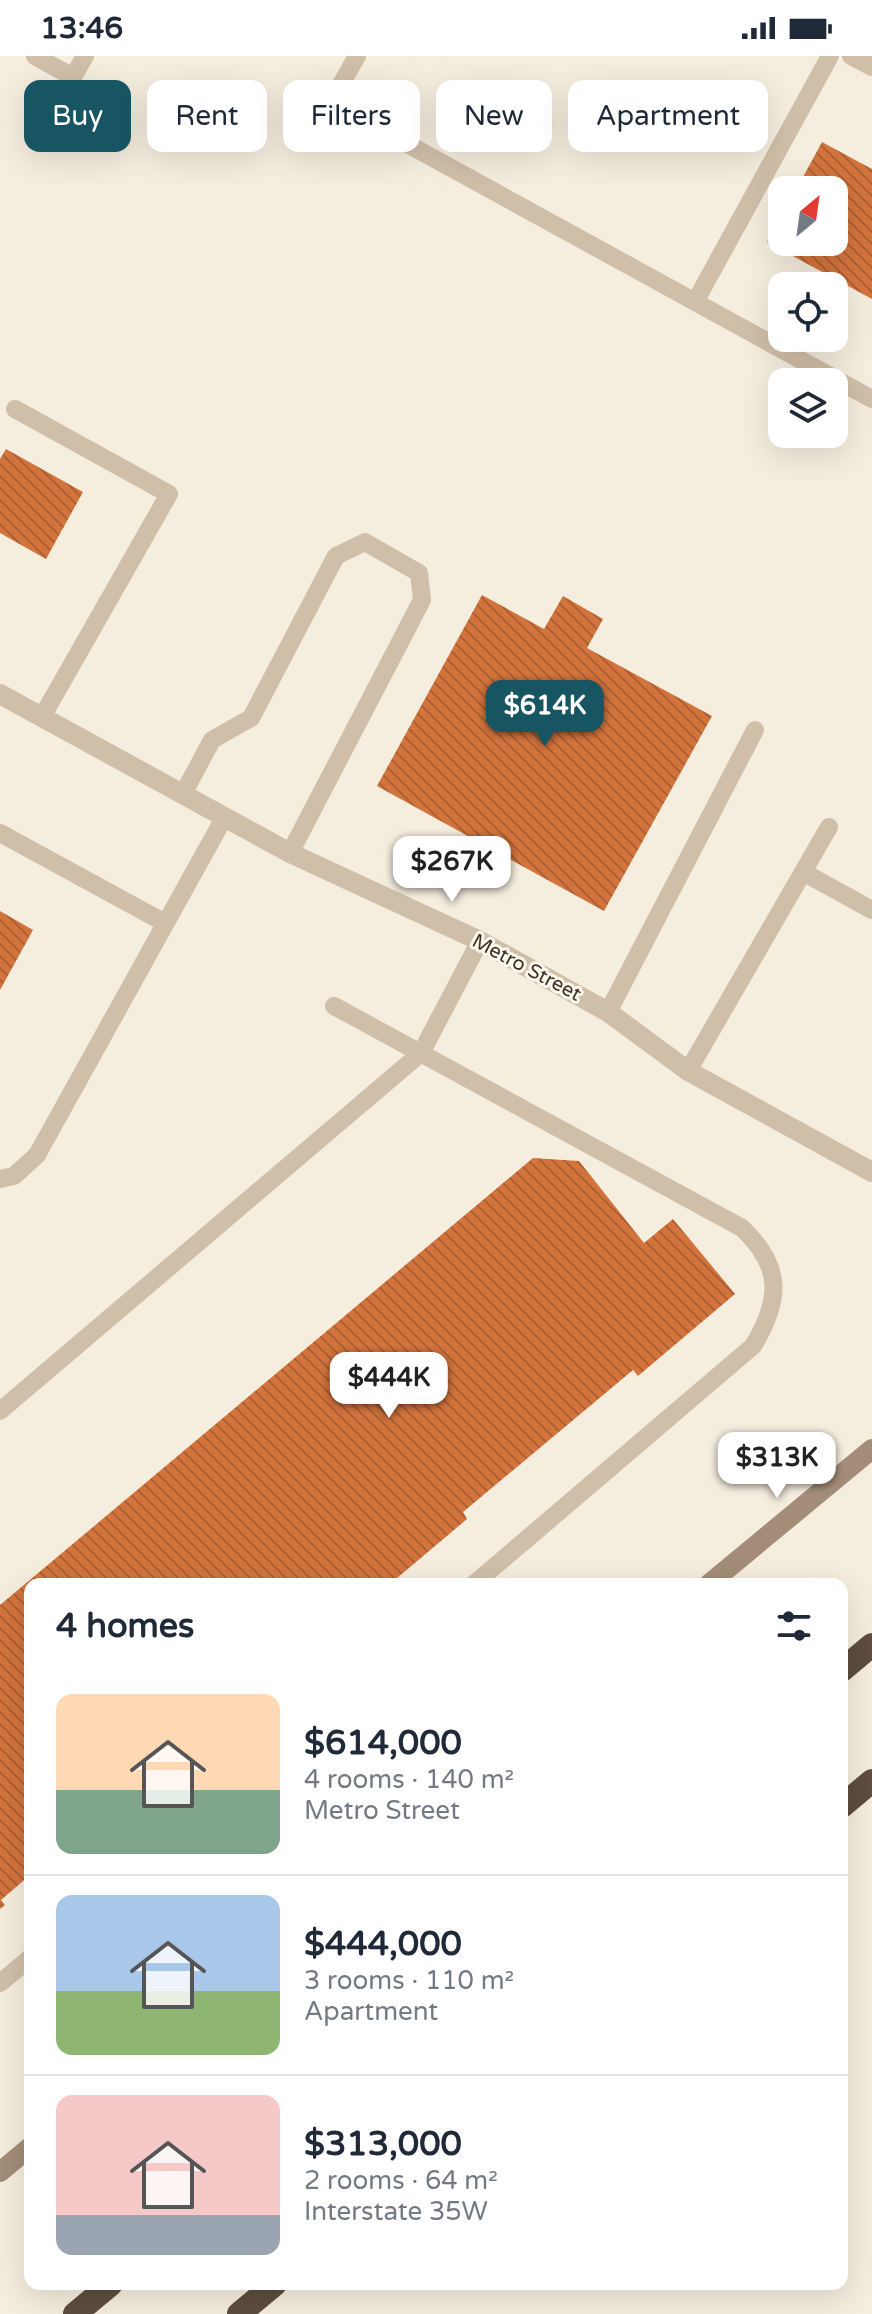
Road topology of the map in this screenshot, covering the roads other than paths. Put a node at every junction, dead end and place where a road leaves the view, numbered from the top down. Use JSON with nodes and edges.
{"nodes":[{"id":1,"x":35,"y":56,"type":"edge"},
{"id":2,"x":85,"y":56,"type":"edge"},
{"id":3,"x":357,"y":56,"type":"edge"},
{"id":4,"x":830,"y":56,"type":"edge"},
{"id":5,"x":851,"y":56,"type":"edge"},
{"id":6,"x":872,"y":67,"type":"edge"},
{"id":7,"x":695,"y":302,"type":"junction"},
{"id":8,"x":872,"y":399,"type":"edge"},
{"id":9,"x":15,"y":409,"type":"dead end"},
{"id":10,"x":0,"y":694,"type":"edge"},
{"id":11,"x":42,"y":717,"type":"junction"},
{"id":12,"x":755,"y":730,"type":"dead end"},
{"id":13,"x":183,"y":794,"type":"junction"},
{"id":14,"x":224,"y":818,"type":"junction"},
{"id":15,"x":829,"y":827,"type":"dead end"},
{"id":16,"x":0,"y":833,"type":"edge"},
{"id":17,"x":290,"y":853,"type":"junction"},
{"id":18,"x":803,"y":872,"type":"junction"},
{"id":19,"x":872,"y":910,"type":"edge"},
{"id":20,"x":165,"y":923,"type":"junction"},
{"id":21,"x":480,"y":941,"type":"junction"},
{"id":22,"x":334,"y":1006,"type":"dead end"},
{"id":23,"x":608,"y":1012,"type":"junction"},
{"id":24,"x":421,"y":1053,"type":"junction"},
{"id":25,"x":688,"y":1071,"type":"junction"},
{"id":26,"x":872,"y":1172,"type":"edge"},
{"id":27,"x":0,"y":1179,"type":"edge"},
{"id":28,"x":0,"y":1411,"type":"edge"},
{"id":29,"x":872,"y":1449,"type":"edge"},
{"id":30,"x":481,"y":1578,"type":"edge"},
{"id":31,"x":716,"y":1578,"type":"edge"},
{"id":32,"x":872,"y":1645,"type":"edge"},
{"id":33,"x":848,"y":1665,"type":"edge"},
{"id":34,"x":872,"y":1781,"type":"edge"},
{"id":35,"x":848,"y":1801,"type":"edge"},
{"id":36,"x":24,"y":1963,"type":"edge"},
{"id":37,"x":0,"y":1983,"type":"edge"},
{"id":38,"x":24,"y":2152,"type":"edge"},
{"id":39,"x":0,"y":2172,"type":"edge"},
{"id":40,"x":104,"y":2290,"type":"edge"},
{"id":41,"x":268,"y":2290,"type":"edge"},
{"id":42,"x":75,"y":2314,"type":"edge"},
{"id":43,"x":239,"y":2314,"type":"edge"}],
"edges":[{"from":1,"to":2,"type":"lane"},
{"from":3,"to":7,"type":"lane"},
{"from":4,"to":7,"type":"lane"},
{"from":5,"to":6,"type":"lane"},
{"from":7,"to":8,"type":"lane"},
{"from":9,"to":11,"type":"lane"},
{"from":10,"to":11,"type":"street","name":"Metro Street"},
{"from":11,"to":13,"type":"street","name":"Metro Street"},
{"from":12,"to":23,"type":"lane"},
{"from":13,"to":14,"type":"street","name":"Metro Street"},
{"from":13,"to":17,"type":"lane"},
{"from":14,"to":17,"type":"street","name":"Metro Street"},
{"from":14,"to":20,"type":"lane"},
{"from":15,"to":18,"type":"lane"},
{"from":16,"to":20,"type":"lane"},
{"from":17,"to":21,"type":"street","name":"Metro Street"},
{"from":18,"to":19,"type":"lane"},
{"from":18,"to":25,"type":"lane"},
{"from":20,"to":27,"type":"lane"},
{"from":21,"to":23,"type":"street","name":"Metro Street"},
{"from":21,"to":24,"type":"lane"},
{"from":22,"to":24,"type":"lane"},
{"from":23,"to":25,"type":"street","name":"Metro Street"},
{"from":24,"to":28,"type":"lane"},
{"from":24,"to":30,"type":"lane"},
{"from":25,"to":26,"type":"street","name":"Metro Street"},
{"from":29,"to":31,"type":"street"},
{"from":32,"to":33,"type":"highway"},
{"from":34,"to":35,"type":"highway"},
{"from":36,"to":37,"type":"lane"},
{"from":38,"to":39,"type":"street"},
{"from":40,"to":42,"type":"highway"},
{"from":41,"to":43,"type":"highway"}]}
